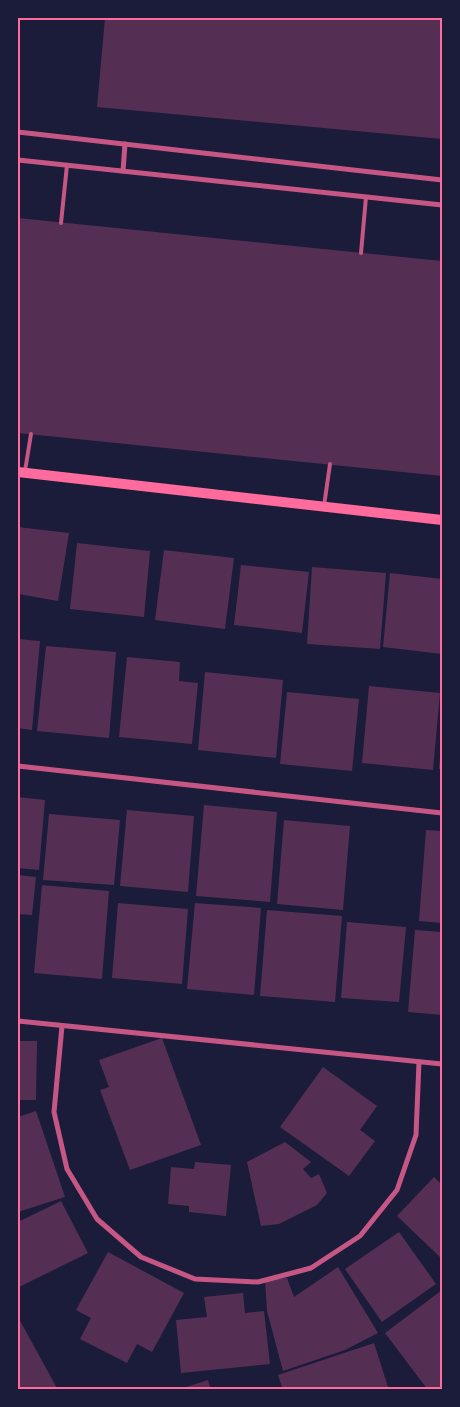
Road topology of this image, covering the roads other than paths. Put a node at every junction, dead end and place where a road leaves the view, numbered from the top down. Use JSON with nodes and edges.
{"nodes":[{"id":1,"x":18,"y":132,"type":"edge"},
{"id":2,"x":125,"y":144,"type":"junction"},
{"id":3,"x":18,"y":160,"type":"edge"},
{"id":4,"x":67,"y":165,"type":"junction"},
{"id":5,"x":123,"y":171,"type":"junction"},
{"id":6,"x":442,"y":180,"type":"edge"},
{"id":7,"x":366,"y":197,"type":"junction"},
{"id":8,"x":442,"y":205,"type":"edge"},
{"id":9,"x":61,"y":222,"type":"dead end"},
{"id":10,"x":361,"y":253,"type":"dead end"},
{"id":11,"x":31,"y":434,"type":"dead end"},
{"id":12,"x":330,"y":464,"type":"dead end"},
{"id":13,"x":21,"y":473,"type":"edge"},
{"id":14,"x":324,"y":509,"type":"junction"},
{"id":15,"x":442,"y":520,"type":"edge"},
{"id":16,"x":18,"y":766,"type":"edge"},
{"id":17,"x":442,"y":813,"type":"edge"},
{"id":18,"x":18,"y":1020,"type":"edge"},
{"id":19,"x":62,"y":1026,"type":"junction"},
{"id":20,"x":418,"y":1062,"type":"junction"},
{"id":21,"x":442,"y":1064,"type":"edge"}],
"edges":[{"from":1,"to":2,"type":"street"},
{"from":2,"to":5,"type":"street"},
{"from":2,"to":6,"type":"street"},
{"from":3,"to":4,"type":"street"},
{"from":4,"to":5,"type":"street"},
{"from":4,"to":9,"type":"lane"},
{"from":5,"to":7,"type":"street"},
{"from":7,"to":8,"type":"street"},
{"from":7,"to":10,"type":"lane"},
{"from":11,"to":13,"type":"lane"},
{"from":12,"to":14,"type":"lane"},
{"from":13,"to":14,"type":"main road"},
{"from":14,"to":15,"type":"main road"},
{"from":16,"to":17,"type":"street"},
{"from":18,"to":19,"type":"street"},
{"from":19,"to":20,"type":"street"},
{"from":19,"to":20,"type":"street"},
{"from":20,"to":21,"type":"street"}]}
